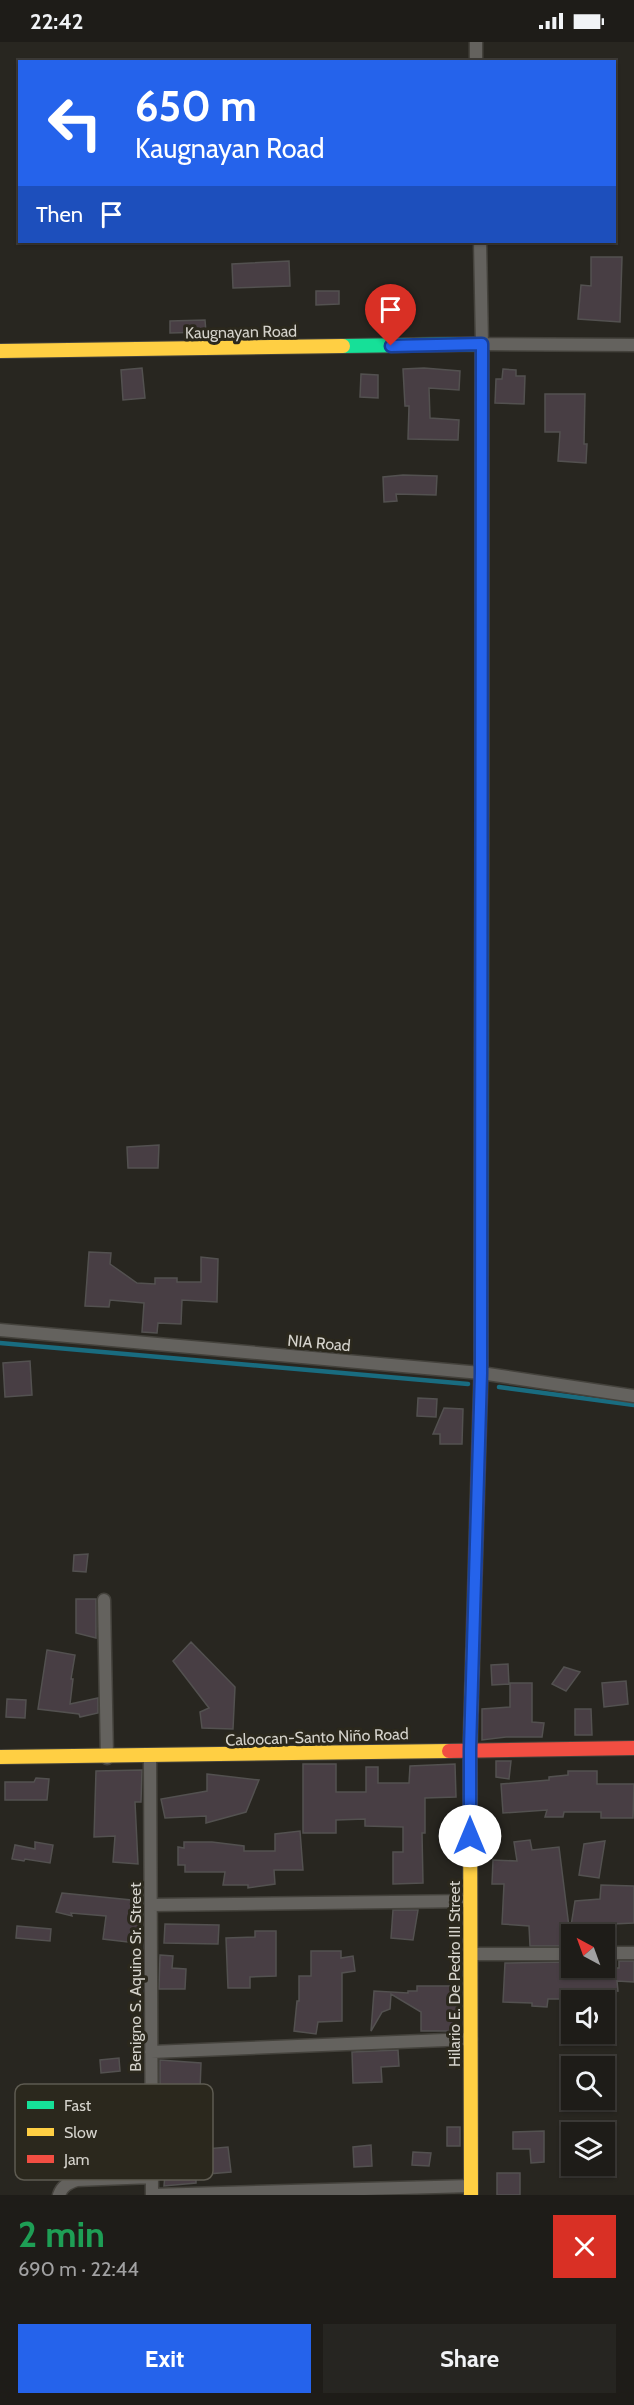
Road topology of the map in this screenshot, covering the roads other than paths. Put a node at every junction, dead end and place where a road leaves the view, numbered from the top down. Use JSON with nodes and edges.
{"nodes":[{"id":1,"x":476,"y":42,"type":"edge"},
{"id":2,"x":476,"y":60,"type":"edge"},
{"id":3,"x":480,"y":243,"type":"edge"},
{"id":4,"x":482,"y":344,"type":"junction"},
{"id":5,"x":634,"y":345,"type":"edge"},
{"id":6,"x":0,"y":351,"type":"edge"},
{"id":7,"x":0,"y":1330,"type":"edge"},
{"id":8,"x":481,"y":1373,"type":"junction"},
{"id":9,"x":634,"y":1396,"type":"edge"},
{"id":10,"x":104,"y":1600,"type":"dead end"},
{"id":11,"x":634,"y":1748,"type":"edge"},
{"id":12,"x":470,"y":1749,"type":"junction"},
{"id":13,"x":0,"y":1757,"type":"edge"},
{"id":14,"x":107,"y":1758,"type":"junction"},
{"id":15,"x":150,"y":1758,"type":"junction"},
{"id":16,"x":470,"y":1901,"type":"junction"},
{"id":17,"x":151,"y":1905,"type":"junction"},
{"id":18,"x":615,"y":1953,"type":"edge"},
{"id":19,"x":634,"y":1953,"type":"edge"},
{"id":20,"x":470,"y":1954,"type":"junction"},
{"id":21,"x":561,"y":1954,"type":"edge"},
{"id":22,"x":471,"y":2039,"type":"junction"},
{"id":23,"x":152,"y":2052,"type":"junction"},
{"id":24,"x":152,"y":2084,"type":"edge"},
{"id":25,"x":77,"y":2180,"type":"edge"},
{"id":26,"x":471,"y":2190,"type":"edge"},
{"id":27,"x":59,"y":2195,"type":"edge"},
{"id":28,"x":152,"y":2195,"type":"edge"}],
"edges":[{"from":1,"to":2,"type":"street"},
{"from":3,"to":4,"type":"street","name":"Hilario E. De Pedro III Street"},
{"from":4,"to":5,"type":"street"},
{"from":4,"to":6,"type":"street","name":"Kaugnayan Road"},
{"from":4,"to":8,"type":"street","name":"Hilario E. De Pedro III Street"},
{"from":7,"to":8,"type":"street","name":"NIA Road"},
{"from":8,"to":9,"type":"street","name":"NIA Road"},
{"from":8,"to":12,"type":"street","name":"Hilario E. De Pedro III Street"},
{"from":10,"to":14,"type":"street"},
{"from":11,"to":12,"type":"street","name":"Caloocan-Santo Niño Road"},
{"from":12,"to":15,"type":"street","name":"Caloocan-Santo Niño Road"},
{"from":12,"to":16,"type":"street","name":"Hilario E. De Pedro III Street"},
{"from":13,"to":14,"type":"street","name":"Caloocan-Santo Niño Road"},
{"from":14,"to":15,"type":"street","name":"Caloocan-Santo Niño Road"},
{"from":15,"to":17,"type":"street","name":"Benigno S. Aquino Sr. Street"},
{"from":16,"to":17,"type":"street"},
{"from":16,"to":20,"type":"street","name":"Hilario E. De Pedro III Street"},
{"from":17,"to":23,"type":"street","name":"Benigno S. Aquino Sr. Street"},
{"from":18,"to":19,"type":"street"},
{"from":20,"to":21,"type":"street"},
{"from":20,"to":22,"type":"street","name":"Hilario E. De Pedro III Street"},
{"from":22,"to":23,"type":"street"},
{"from":22,"to":26,"type":"street","name":"Hilario E. De Pedro III Street"},
{"from":23,"to":24,"type":"street","name":"Benigno S. Aquino Sr. Street"},
{"from":25,"to":27,"type":"street"},
{"from":26,"to":28,"type":"street"}]}
